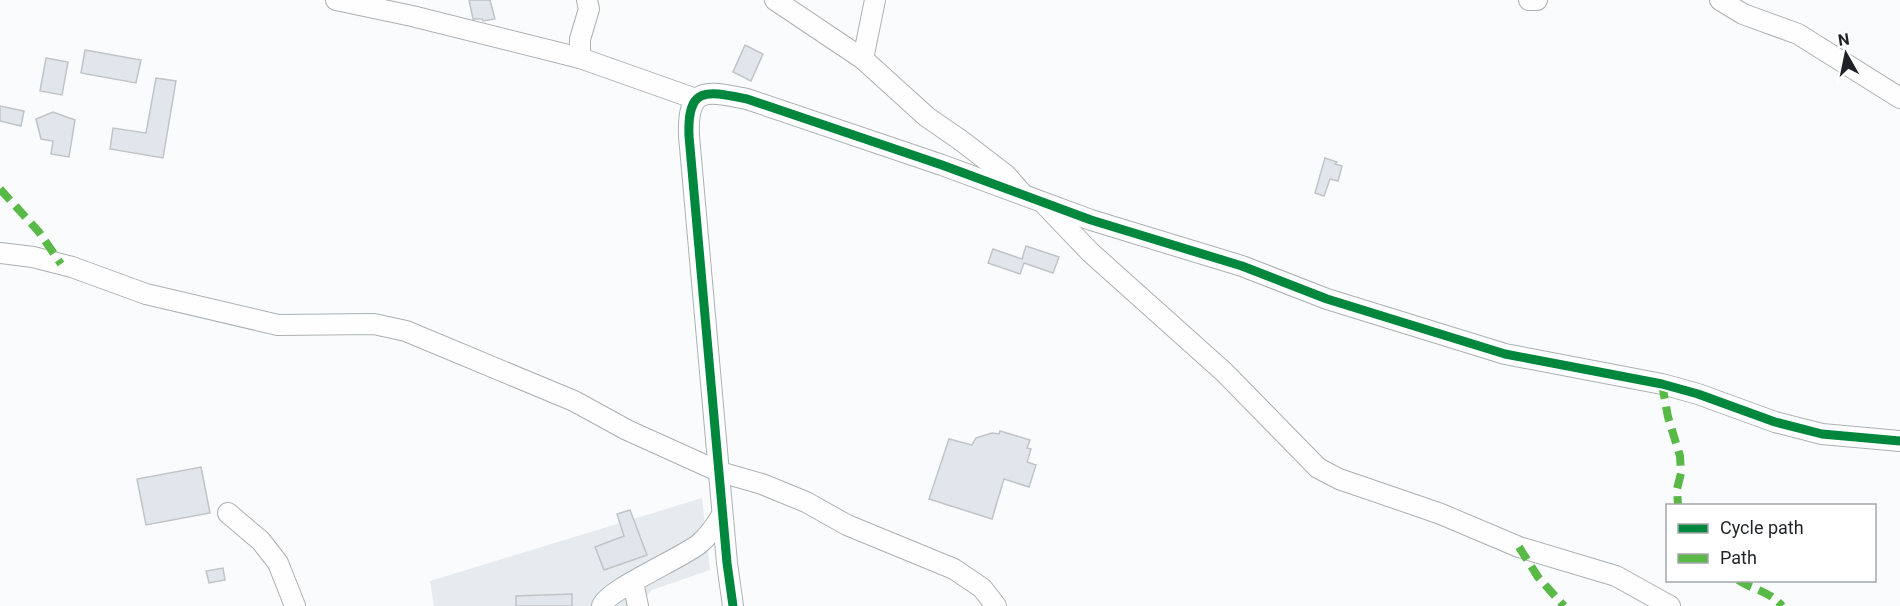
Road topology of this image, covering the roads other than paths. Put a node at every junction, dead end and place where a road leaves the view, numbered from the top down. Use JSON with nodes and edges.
{"nodes":[{"id":1,"x":336,"y":0,"type":"edge"},
{"id":2,"x":587,"y":0,"type":"edge"},
{"id":3,"x":775,"y":0,"type":"edge"},
{"id":4,"x":875,"y":0,"type":"edge"},
{"id":5,"x":1528,"y":0,"type":"edge"},
{"id":6,"x":1537,"y":0,"type":"edge"},
{"id":7,"x":1720,"y":0,"type":"edge"},
{"id":8,"x":580,"y":58,"type":"junction"},
{"id":9,"x":863,"y":59,"type":"junction"},
{"id":10,"x":1900,"y":98,"type":"edge"},
{"id":11,"x":696,"y":99,"type":"junction"},
{"id":12,"x":1023,"y":195,"type":"junction"},
{"id":13,"x":1042,"y":201,"type":"junction"},
{"id":14,"x":0,"y":253,"type":"edge"},
{"id":15,"x":1900,"y":441,"type":"edge"},
{"id":16,"x":720,"y":472,"type":"junction"},
{"id":17,"x":228,"y":513,"type":"dead end"},
{"id":18,"x":722,"y":515,"type":"junction"},
{"id":19,"x":633,"y":582,"type":"junction"},
{"id":20,"x":294,"y":606,"type":"edge"},
{"id":21,"x":602,"y":606,"type":"edge"},
{"id":22,"x":638,"y":606,"type":"edge"},
{"id":23,"x":733,"y":606,"type":"edge"},
{"id":24,"x":996,"y":606,"type":"edge"},
{"id":25,"x":1670,"y":606,"type":"edge"}],
"edges":[{"from":1,"to":8,"type":"street"},
{"from":2,"to":8,"type":"street"},
{"from":3,"to":9,"type":"street"},
{"from":4,"to":9,"type":"street"},
{"from":5,"to":6,"type":"street"},
{"from":7,"to":10,"type":"street"},
{"from":8,"to":11,"type":"street"},
{"from":9,"to":12,"type":"street"},
{"from":11,"to":12,"type":"street"},
{"from":11,"to":16,"type":"street"},
{"from":12,"to":13,"type":"street"},
{"from":13,"to":15,"type":"street"},
{"from":13,"to":25,"type":"street"},
{"from":14,"to":16,"type":"street"},
{"from":16,"to":18,"type":"street"},
{"from":16,"to":24,"type":"street"},
{"from":17,"to":20,"type":"street"},
{"from":18,"to":19,"type":"street"},
{"from":18,"to":23,"type":"street"},
{"from":19,"to":21,"type":"street"},
{"from":19,"to":22,"type":"street"}]}
